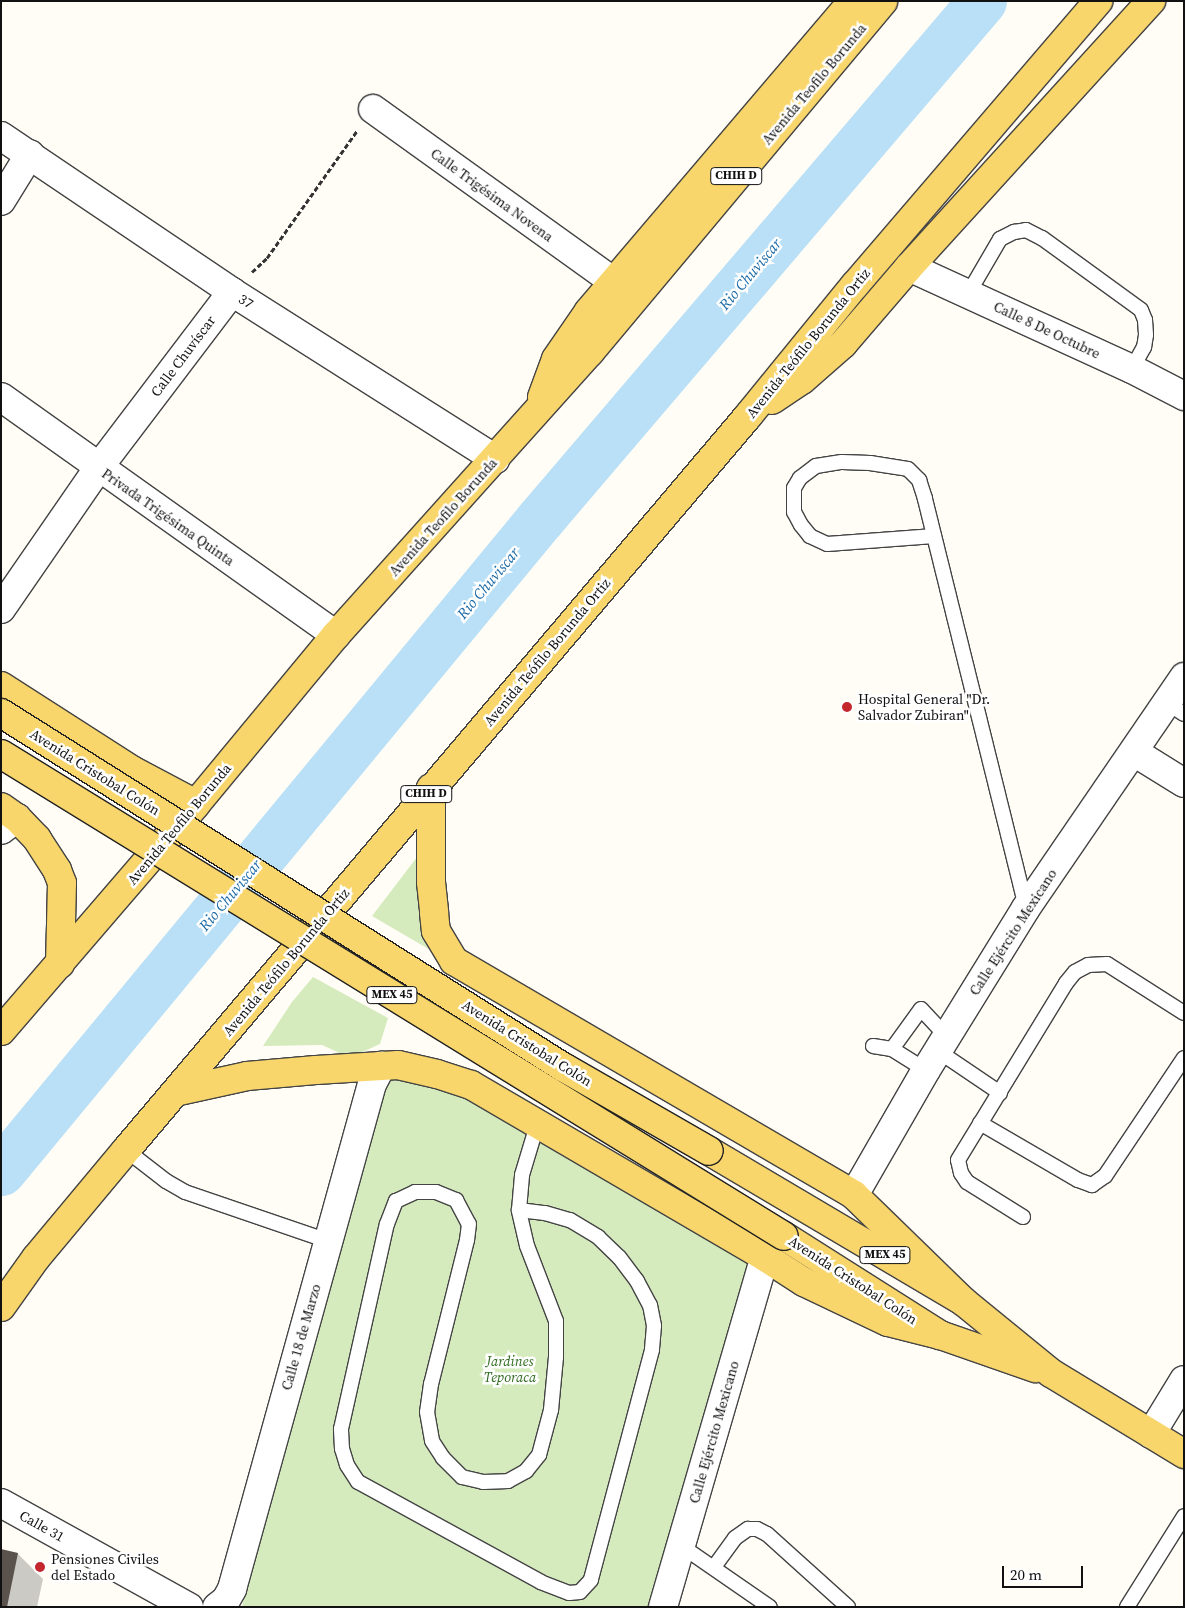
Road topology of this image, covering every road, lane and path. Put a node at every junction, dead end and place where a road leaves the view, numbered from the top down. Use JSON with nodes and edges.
{"nodes":[{"id":1,"x":853,"y":1,"type":"edge"},
{"id":2,"x":883,"y":1,"type":"edge"},
{"id":3,"x":1098,"y":1,"type":"edge"},
{"id":4,"x":1151,"y":1,"type":"edge"},
{"id":5,"x":372,"y":109,"type":"joint"},
{"id":6,"x":1,"y":136,"type":"edge"},
{"id":7,"x":30,"y":154,"type":"junction"},
{"id":8,"x":1,"y":200,"type":"edge"},
{"id":9,"x":909,"y":267,"type":"junction"},
{"id":10,"x":612,"y":281,"type":"junction"},
{"id":11,"x":232,"y":292,"type":"junction"},
{"id":12,"x":968,"y":294,"type":"junction"},
{"id":13,"x":1132,"y":369,"type":"junction"},
{"id":14,"x":1184,"y":396,"type":"edge"},
{"id":15,"x":1,"y":397,"type":"edge"},
{"id":16,"x":539,"y":410,"type":"junction"},
{"id":17,"x":748,"y":416,"type":"junction"},
{"id":18,"x":495,"y":459,"type":"junction"},
{"id":19,"x":99,"y":468,"type":"junction"},
{"id":20,"x":934,"y":536,"type":"junction"},
{"id":21,"x":1,"y":609,"type":"edge"},
{"id":22,"x":336,"y":635,"type":"junction"},
{"id":23,"x":1184,"y":676,"type":"edge"},
{"id":24,"x":1,"y":686,"type":"edge"},
{"id":25,"x":1175,"y":708,"type":"edge"},
{"id":26,"x":1,"y":713,"type":"edge"},
{"id":27,"x":1134,"y":752,"type":"junction"},
{"id":28,"x":1,"y":754,"type":"edge"},
{"id":29,"x":1184,"y":783,"type":"edge"},
{"id":30,"x":431,"y":788,"type":"junction"},
{"id":31,"x":196,"y":804,"type":"junction"},
{"id":32,"x":7,"y":818,"type":"edge"},
{"id":33,"x":1026,"y":908,"type":"junction"},
{"id":34,"x":60,"y":964,"type":"junction"},
{"id":35,"x":1184,"y":1013,"type":"edge"},
{"id":36,"x":1,"y":1031,"type":"edge"},
{"id":37,"x":873,"y":1046,"type":"dead end"},
{"id":38,"x":892,"y":1049,"type":"junction"},
{"id":39,"x":937,"y":1053,"type":"junction"},
{"id":40,"x":1184,"y":1058,"type":"edge"},
{"id":41,"x":382,"y":1066,"type":"junction"},
{"id":42,"x":179,"y":1091,"type":"junction"},
{"id":43,"x":1000,"y":1092,"type":"junction"},
{"id":44,"x":980,"y":1123,"type":"junction"},
{"id":45,"x":537,"y":1125,"type":"junction"},
{"id":46,"x":126,"y":1150,"type":"junction"},
{"id":47,"x":854,"y":1194,"type":"junction"},
{"id":48,"x":519,"y":1210,"type":"junction"},
{"id":49,"x":1023,"y":1217,"type":"dead end"},
{"id":50,"x":328,"y":1241,"type":"junction"},
{"id":51,"x":765,"y":1257,"type":"junction"},
{"id":52,"x":964,"y":1302,"type":"junction"},
{"id":53,"x":1,"y":1307,"type":"edge"},
{"id":54,"x":940,"y":1336,"type":"junction"},
{"id":55,"x":1051,"y":1373,"type":"junction"},
{"id":56,"x":1184,"y":1380,"type":"edge"},
{"id":57,"x":1151,"y":1434,"type":"junction"},
{"id":58,"x":1184,"y":1454,"type":"edge"},
{"id":59,"x":1,"y":1504,"type":"edge"},
{"id":60,"x":1184,"y":1516,"type":"edge"},
{"id":61,"x":680,"y":1545,"type":"junction"},
{"id":62,"x":714,"y":1568,"type":"junction"},
{"id":63,"x":188,"y":1607,"type":"edge"},
{"id":64,"x":218,"y":1607,"type":"edge"},
{"id":65,"x":663,"y":1607,"type":"edge"},
{"id":66,"x":770,"y":1607,"type":"edge"},
{"id":67,"x":848,"y":1607,"type":"edge"},
{"id":68,"x":1127,"y":1607,"type":"edge"}],
"edges":[{"from":1,"to":10,"type":"main road"},
{"from":2,"to":16,"type":"main road","name":"Avenida Teofilo Borunda","number":"CHIH D"},
{"from":3,"to":17,"type":"main road","name":"Avenida Teófilo Borunda Ortiz","number":"CHIH D"},
{"from":4,"to":9,"type":"main road"},
{"from":5,"to":10,"type":"street","name":"Calle Trigésima Novena"},
{"from":5,"to":11,"type":"path"},
{"from":6,"to":7,"type":"street","name":"37"},
{"from":7,"to":8,"type":"street"},
{"from":7,"to":11,"type":"street","name":"37"},
{"from":9,"to":12,"type":"street","name":"Calle 8 De Octubre"},
{"from":9,"to":17,"type":"main road"},
{"from":10,"to":16,"type":"main road"},
{"from":11,"to":18,"type":"street","name":"37"},
{"from":11,"to":19,"type":"street","name":"Calle Chuvíscar"},
{"from":12,"to":13,"type":"street","name":"Calle 8 De Octubre"},
{"from":12,"to":13,"type":"lane"},
{"from":13,"to":14,"type":"street","name":"Calle 8 De Octubre"},
{"from":15,"to":19,"type":"street","name":"Privada Trigésima Quinta"},
{"from":16,"to":18,"type":"main road","name":"Avenida Teofilo Borunda","number":"CHIH D"},
{"from":17,"to":30,"type":"main road","name":"Avenida Teófilo Borunda Ortiz","number":"CHIH D"},
{"from":18,"to":22,"type":"main road","name":"Avenida Teofilo Borunda","number":"CHIH D"},
{"from":19,"to":21,"type":"street","name":"Calle Chuvíscar"},
{"from":19,"to":22,"type":"street","name":"Privada Trigésima Quinta"},
{"from":20,"to":20,"type":"lane"},
{"from":20,"to":33,"type":"lane"},
{"from":22,"to":31,"type":"main road","name":"Avenida Teofilo Borunda","number":"CHIH D"},
{"from":23,"to":25,"type":"street","name":"Calle Ejército Mexicano"},
{"from":24,"to":31,"type":"main road"},
{"from":25,"to":27,"type":"street","name":"Calle Ejército Mexicano"},
{"from":26,"to":52,"type":"main road","name":"Avenida Cristobal Colón","number":"MEX 45","bridge":true},
{"from":27,"to":29,"type":"street"},
{"from":27,"to":33,"type":"street","name":"Calle Ejército Mexicano"},
{"from":28,"to":54,"type":"main road","name":"Avenida Cristobal Colón","number":"MEX 45","bridge":true},
{"from":30,"to":42,"type":"main road","name":"Avenida Teófilo Borunda Ortiz","number":"CHIH D"},
{"from":30,"to":47,"type":"main road"},
{"from":31,"to":34,"type":"main road","name":"Avenida Teofilo Borunda","number":"CHIH D"},
{"from":32,"to":34,"type":"main road"},
{"from":33,"to":39,"type":"street","name":"Calle Ejército Mexicano"},
{"from":34,"to":36,"type":"main road","name":"Avenida Teofilo Borunda","number":"CHIH D"},
{"from":35,"to":43,"type":"lane"},
{"from":37,"to":38,"type":"lane"},
{"from":38,"to":39,"type":"lane"},
{"from":38,"to":39,"type":"lane"},
{"from":39,"to":43,"type":"lane"},
{"from":39,"to":47,"type":"street","name":"Calle Ejército Mexicano"},
{"from":40,"to":44,"type":"lane"},
{"from":41,"to":42,"type":"main road"},
{"from":41,"to":45,"type":"main road"},
{"from":41,"to":50,"type":"street","name":"Calle 18 de Marzo"},
{"from":42,"to":46,"type":"main road","name":"Avenida Teófilo Borunda Ortiz","number":"CHIH D"},
{"from":43,"to":44,"type":"lane"},
{"from":44,"to":49,"type":"lane"},
{"from":45,"to":48,"type":"lane"},
{"from":45,"to":51,"type":"main road"},
{"from":46,"to":50,"type":"lane"},
{"from":46,"to":53,"type":"main road","name":"Avenida Teófilo Borunda Ortiz","number":"CHIH D"},
{"from":47,"to":52,"type":"main road"},
{"from":48,"to":48,"type":"lane"},
{"from":50,"to":64,"type":"street","name":"Calle 18 de Marzo"},
{"from":51,"to":54,"type":"main road"},
{"from":51,"to":61,"type":"street","name":"Calle Ejército Mexicano"},
{"from":52,"to":55,"type":"main road","name":"Avenida Cristobal Colón","number":"MEX 45"},
{"from":54,"to":55,"type":"main road","name":"Avenida Cristobal Colón","number":"MEX 45"},
{"from":55,"to":57,"type":"main road","name":"Avenida Cristobal Colón","number":"MEX 45"},
{"from":56,"to":57,"type":"street"},
{"from":57,"to":58,"type":"main road","name":"Avenida Cristobal Colón","number":"MEX 45"},
{"from":59,"to":63,"type":"street","name":"Calle 31"},
{"from":60,"to":68,"type":"lane"},
{"from":61,"to":62,"type":"lane"},
{"from":61,"to":65,"type":"street","name":"Calle Ejército Mexicano"},
{"from":62,"to":66,"type":"lane"},
{"from":62,"to":67,"type":"lane"}]}
